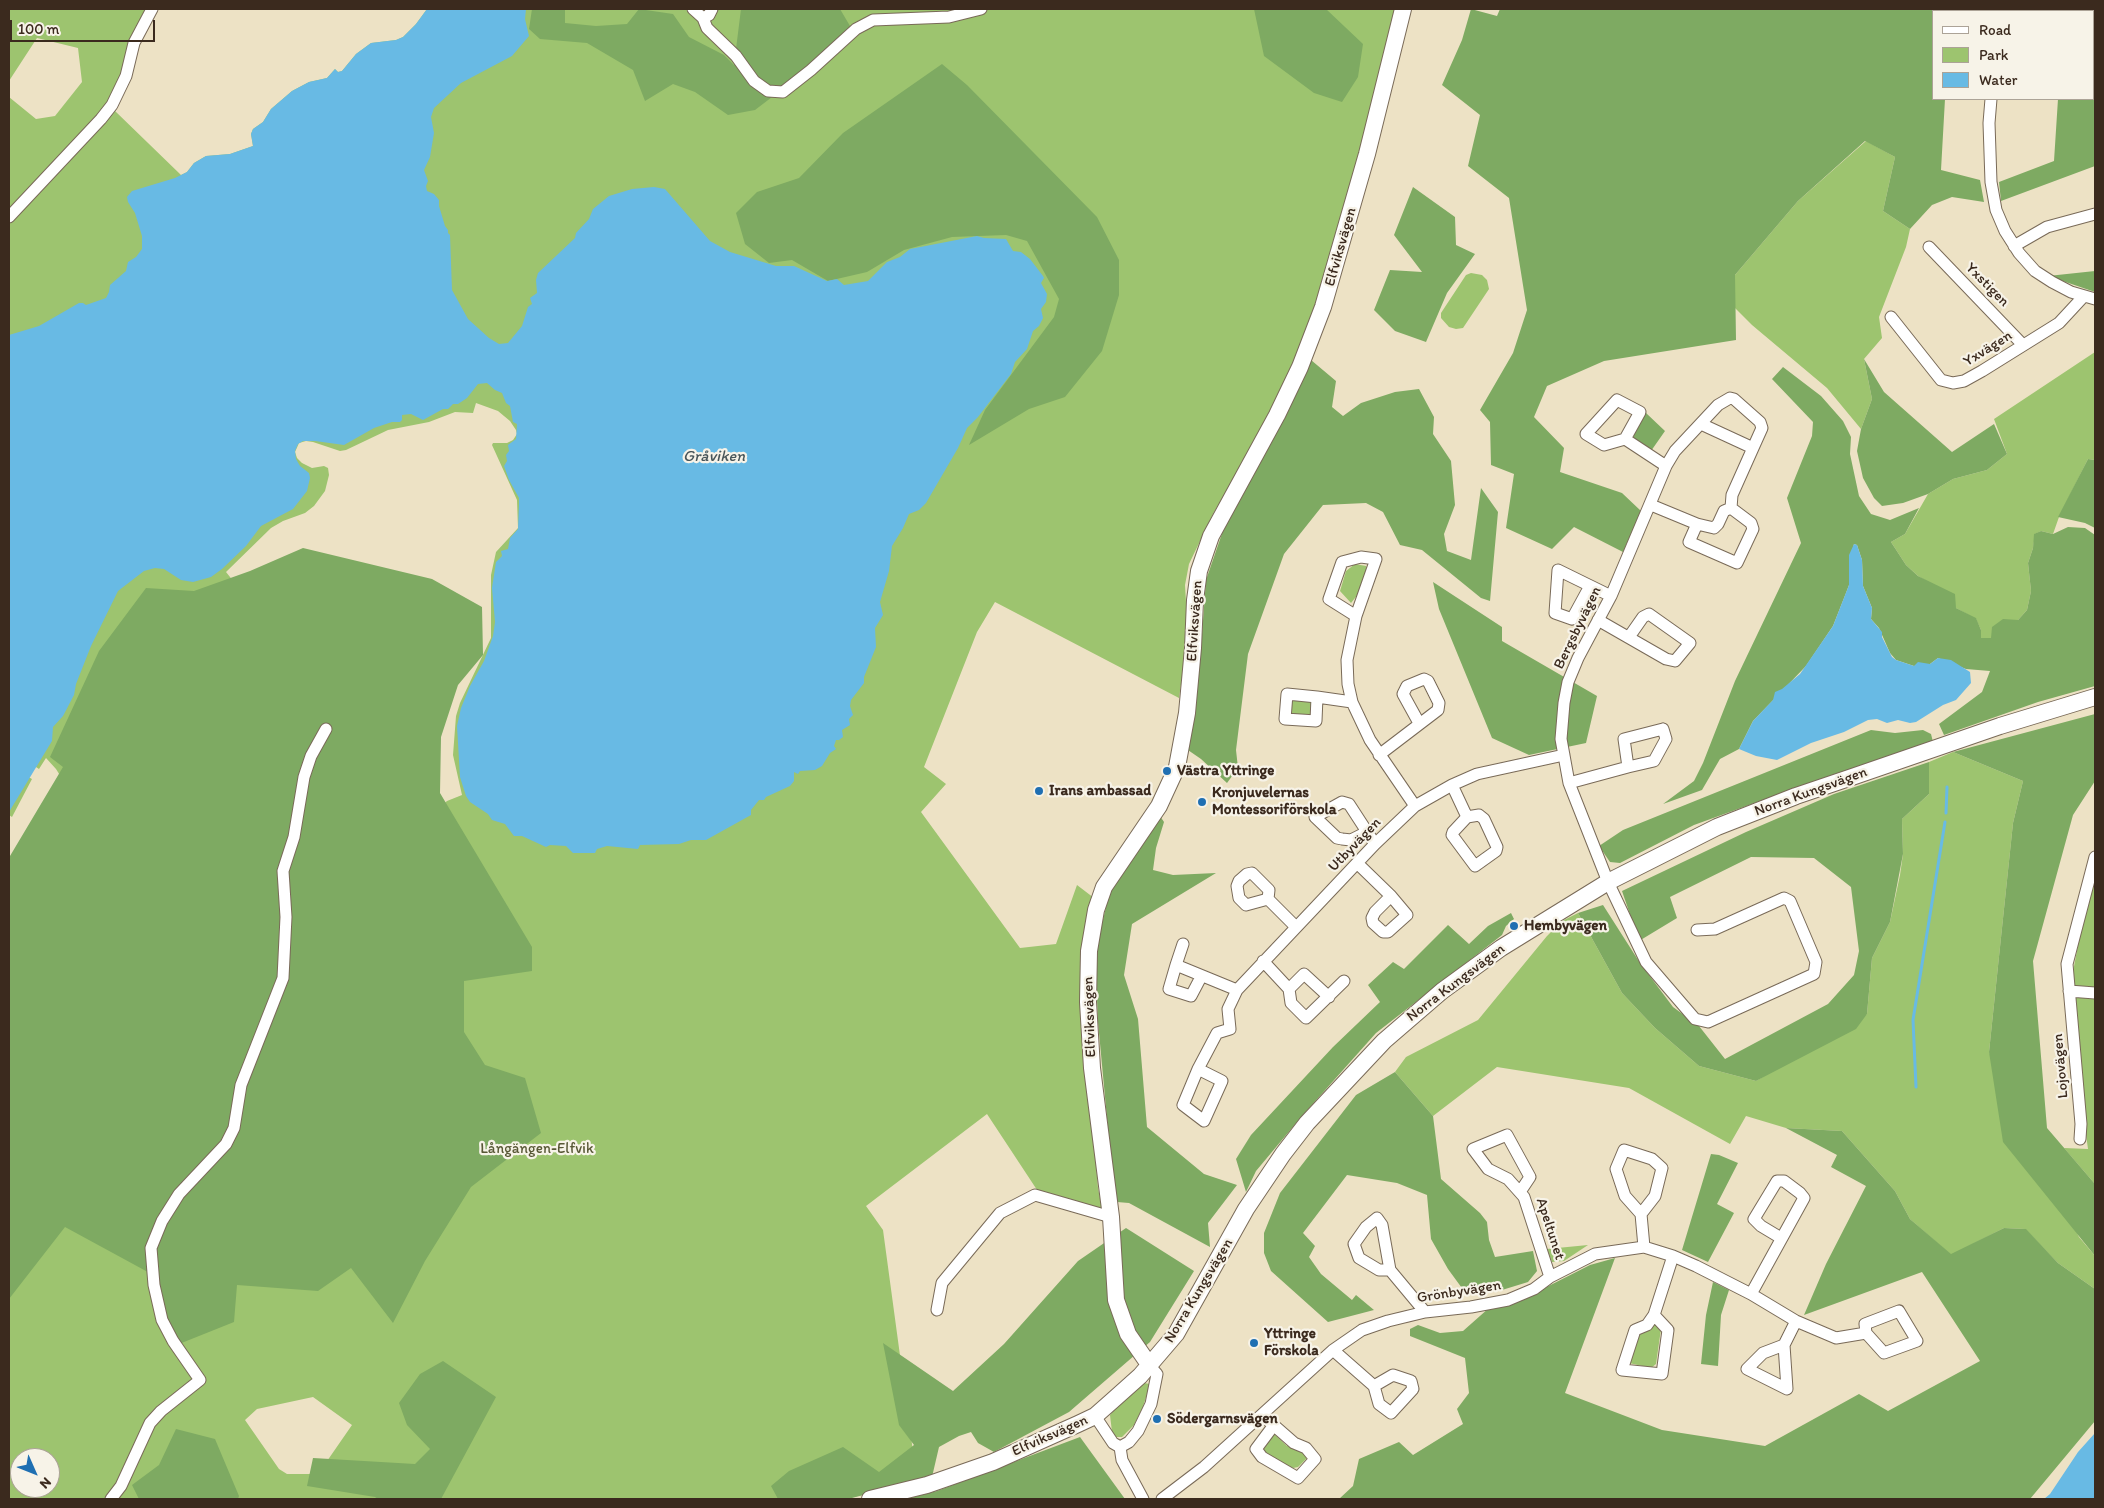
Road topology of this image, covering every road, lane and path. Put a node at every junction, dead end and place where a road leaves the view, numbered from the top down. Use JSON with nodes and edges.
{"nodes":[{"id":1,"x":152,"y":9,"type":"edge"},
{"id":2,"x":693,"y":9,"type":"edge"},
{"id":3,"x":712,"y":9,"type":"edge"},
{"id":4,"x":981,"y":9,"type":"edge"},
{"id":5,"x":1403,"y":9,"type":"edge"},
{"id":6,"x":703,"y":18,"type":"junction"},
{"id":7,"x":1990,"y":100,"type":"edge"},
{"id":8,"x":2095,"y":214,"type":"edge"},
{"id":9,"x":9,"y":217,"type":"edge"},
{"id":10,"x":2014,"y":246,"type":"junction"},
{"id":11,"x":1929,"y":247,"type":"dead end"},
{"id":12,"x":2090,"y":297,"type":"edge"},
{"id":13,"x":1891,"y":317,"type":"dead end"},
{"id":14,"x":2023,"y":345,"type":"junction"},
{"id":15,"x":1701,"y":424,"type":"junction"},
{"id":16,"x":1625,"y":439,"type":"junction"},
{"id":17,"x":1752,"y":448,"type":"junction"},
{"id":18,"x":1666,"y":466,"type":"junction"},
{"id":19,"x":1651,"y":505,"type":"junction"},
{"id":20,"x":1731,"y":508,"type":"junction"},
{"id":21,"x":1696,"y":524,"type":"junction"},
{"id":22,"x":1590,"y":586,"type":"dead end"},
{"id":23,"x":1611,"y":596,"type":"junction"},
{"id":24,"x":1356,"y":616,"type":"junction"},
{"id":25,"x":1598,"y":620,"type":"junction"},
{"id":26,"x":1629,"y":636,"type":"junction"},
{"id":27,"x":1317,"y":697,"type":"dead end"},
{"id":28,"x":2095,"y":697,"type":"edge"},
{"id":29,"x":1352,"y":702,"type":"junction"},
{"id":30,"x":1419,"y":724,"type":"dead end"},
{"id":31,"x":326,"y":729,"type":"dead end"},
{"id":32,"x":1379,"y":755,"type":"junction"},
{"id":33,"x":1564,"y":756,"type":"junction"},
{"id":34,"x":1628,"y":766,"type":"dead end"},
{"id":35,"x":1570,"y":783,"type":"junction"},
{"id":36,"x":1452,"y":784,"type":"junction"},
{"id":37,"x":1415,"y":806,"type":"junction"},
{"id":38,"x":1468,"y":817,"type":"junction"},
{"id":39,"x":1367,"y":832,"type":"dead end"},
{"id":40,"x":1375,"y":844,"type":"junction"},
{"id":41,"x":2095,"y":856,"type":"edge"},
{"id":42,"x":1357,"y":863,"type":"junction"},
{"id":43,"x":1608,"y":882,"type":"junction"},
{"id":44,"x":1392,"y":896,"type":"dead end"},
{"id":45,"x":1268,"y":899,"type":"dead end"},
{"id":46,"x":1296,"y":927,"type":"junction"},
{"id":47,"x":1697,"y":930,"type":"dead end"},
{"id":48,"x":1183,"y":944,"type":"dead end"},
{"id":49,"x":1263,"y":961,"type":"junction"},
{"id":50,"x":1176,"y":965,"type":"junction"},
{"id":51,"x":1201,"y":976,"type":"junction"},
{"id":52,"x":1344,"y":981,"type":"dead end"},
{"id":53,"x":1289,"y":989,"type":"junction"},
{"id":54,"x":1237,"y":990,"type":"junction"},
{"id":55,"x":2069,"y":991,"type":"junction"},
{"id":56,"x":2095,"y":993,"type":"edge"},
{"id":57,"x":1329,"y":997,"type":"junction"},
{"id":58,"x":1198,"y":1068,"type":"dead end"},
{"id":59,"x":2080,"y":1139,"type":"dead end"},
{"id":60,"x":1520,"y":1192,"type":"junction"},
{"id":61,"x":1641,"y":1214,"type":"junction"},
{"id":62,"x":1111,"y":1217,"type":"junction"},
{"id":63,"x":1781,"y":1238,"type":"junction"},
{"id":64,"x":1644,"y":1248,"type":"junction"},
{"id":65,"x":1673,"y":1256,"type":"junction"},
{"id":66,"x":1390,"y":1270,"type":"dead end"},
{"id":67,"x":1550,"y":1277,"type":"junction"},
{"id":68,"x":1751,"y":1294,"type":"junction"},
{"id":69,"x":938,"y":1310,"type":"dead end"},
{"id":70,"x":1425,"y":1312,"type":"junction"},
{"id":71,"x":1654,"y":1315,"type":"junction"},
{"id":72,"x":1796,"y":1321,"type":"junction"},
{"id":73,"x":1866,"y":1333,"type":"junction"},
{"id":74,"x":1784,"y":1345,"type":"dead end"},
{"id":75,"x":1334,"y":1350,"type":"junction"},
{"id":76,"x":1150,"y":1366,"type":"junction"},
{"id":77,"x":1374,"y":1386,"type":"dead end"},
{"id":78,"x":1262,"y":1415,"type":"junction"},
{"id":79,"x":1095,"y":1416,"type":"junction"},
{"id":80,"x":1274,"y":1425,"type":"junction"},
{"id":81,"x":1120,"y":1447,"type":"junction"},
{"id":82,"x":111,"y":1499,"type":"edge"},
{"id":83,"x":870,"y":1499,"type":"edge"},
{"id":84,"x":1143,"y":1499,"type":"edge"},
{"id":85,"x":1162,"y":1499,"type":"edge"}],
"edges":[{"from":1,"to":9,"type":"street"},
{"from":2,"to":6,"type":"street"},
{"from":3,"to":6,"type":"street"},
{"from":4,"to":6,"type":"street"},
{"from":5,"to":62,"type":"street","name":"Elfviksvägen"},
{"from":7,"to":10,"type":"street"},
{"from":8,"to":10,"type":"street"},
{"from":10,"to":12,"type":"street"},
{"from":11,"to":14,"type":"street","name":"Yxstigen"},
{"from":12,"to":14,"type":"street","name":"Yxvägen"},
{"from":13,"to":14,"type":"street","name":"Yxvägen"},
{"from":15,"to":17,"type":"street"},
{"from":15,"to":17,"type":"street","name":"Bergsbyvägen"},
{"from":15,"to":18,"type":"street","name":"Bergsbyvägen"},
{"from":16,"to":16,"type":"street"},
{"from":16,"to":18,"type":"street"},
{"from":17,"to":20,"type":"street"},
{"from":18,"to":19,"type":"street","name":"Bergsbyvägen"},
{"from":19,"to":21,"type":"street"},
{"from":19,"to":23,"type":"street","name":"Bergsbyvägen"},
{"from":20,"to":21,"type":"street"},
{"from":20,"to":21,"type":"street"},
{"from":22,"to":23,"type":"street"},
{"from":23,"to":25,"type":"street","name":"Bergsbyvägen"},
{"from":24,"to":24,"type":"street"},
{"from":24,"to":29,"type":"street"},
{"from":25,"to":26,"type":"street"},
{"from":25,"to":33,"type":"street","name":"Bergsbyvägen"},
{"from":26,"to":26,"type":"street"},
{"from":27,"to":29,"type":"street"},
{"from":28,"to":43,"type":"street","name":"Norra Kungsvägen"},
{"from":29,"to":32,"type":"street"},
{"from":30,"to":32,"type":"street"},
{"from":31,"to":82,"type":"street"},
{"from":32,"to":37,"type":"street"},
{"from":33,"to":35,"type":"street","name":"Bergsbyvägen"},
{"from":33,"to":36,"type":"street","name":"Utbyvägen"},
{"from":34,"to":35,"type":"street"},
{"from":35,"to":43,"type":"street","name":"Bergsbyvägen"},
{"from":36,"to":37,"type":"street","name":"Utbyvägen"},
{"from":36,"to":38,"type":"street"},
{"from":37,"to":40,"type":"street","name":"Utbyvägen"},
{"from":38,"to":38,"type":"street"},
{"from":39,"to":40,"type":"street"},
{"from":40,"to":42,"type":"street","name":"Utbyvägen"},
{"from":41,"to":55,"type":"street","name":"Lojovägen"},
{"from":42,"to":44,"type":"street"},
{"from":42,"to":46,"type":"street","name":"Utbyvägen"},
{"from":43,"to":47,"type":"street"},
{"from":43,"to":76,"type":"street","name":"Norra Kungsvägen"},
{"from":45,"to":46,"type":"street"},
{"from":46,"to":49,"type":"street","name":"Utbyvägen"},
{"from":48,"to":50,"type":"street"},
{"from":49,"to":53,"type":"street"},
{"from":49,"to":54,"type":"street","name":"Utbyvägen"},
{"from":50,"to":51,"type":"street"},
{"from":50,"to":51,"type":"street"},
{"from":51,"to":54,"type":"street"},
{"from":52,"to":57,"type":"street"},
{"from":53,"to":57,"type":"street"},
{"from":53,"to":57,"type":"street"},
{"from":54,"to":58,"type":"street","name":"Utbyvägen"},
{"from":55,"to":56,"type":"street"},
{"from":55,"to":59,"type":"street","name":"Lojovägen"},
{"from":60,"to":60,"type":"street","name":"Apeltunet"},
{"from":60,"to":67,"type":"street","name":"Apeltunet"},
{"from":61,"to":61,"type":"street"},
{"from":61,"to":64,"type":"street"},
{"from":62,"to":69,"type":"street"},
{"from":62,"to":76,"type":"street","name":"Elfviksvägen"},
{"from":63,"to":63,"type":"street"},
{"from":63,"to":68,"type":"street"},
{"from":64,"to":65,"type":"street","name":"Grönbyvägen"},
{"from":64,"to":67,"type":"street","name":"Grönbyvägen"},
{"from":65,"to":68,"type":"street","name":"Grönbyvägen"},
{"from":65,"to":71,"type":"street"},
{"from":66,"to":70,"type":"street"},
{"from":67,"to":70,"type":"street","name":"Grönbyvägen"},
{"from":68,"to":72,"type":"street","name":"Grönbyvägen"},
{"from":70,"to":75,"type":"street","name":"Grönbyvägen"},
{"from":71,"to":71,"type":"street"},
{"from":72,"to":73,"type":"street","name":"Grönbyvägen"},
{"from":72,"to":74,"type":"street"},
{"from":73,"to":73,"type":"street"},
{"from":75,"to":77,"type":"street"},
{"from":75,"to":78,"type":"street","name":"Grönbyvägen"},
{"from":76,"to":79,"type":"street","name":"Elfviksvägen"},
{"from":76,"to":81,"type":"street"},
{"from":78,"to":80,"type":"street"},
{"from":78,"to":85,"type":"street","name":"Grönbyvägen"},
{"from":79,"to":81,"type":"street"},
{"from":79,"to":83,"type":"street","name":"Elfviksvägen"},
{"from":80,"to":80,"type":"street"},
{"from":81,"to":84,"type":"street"}]}
